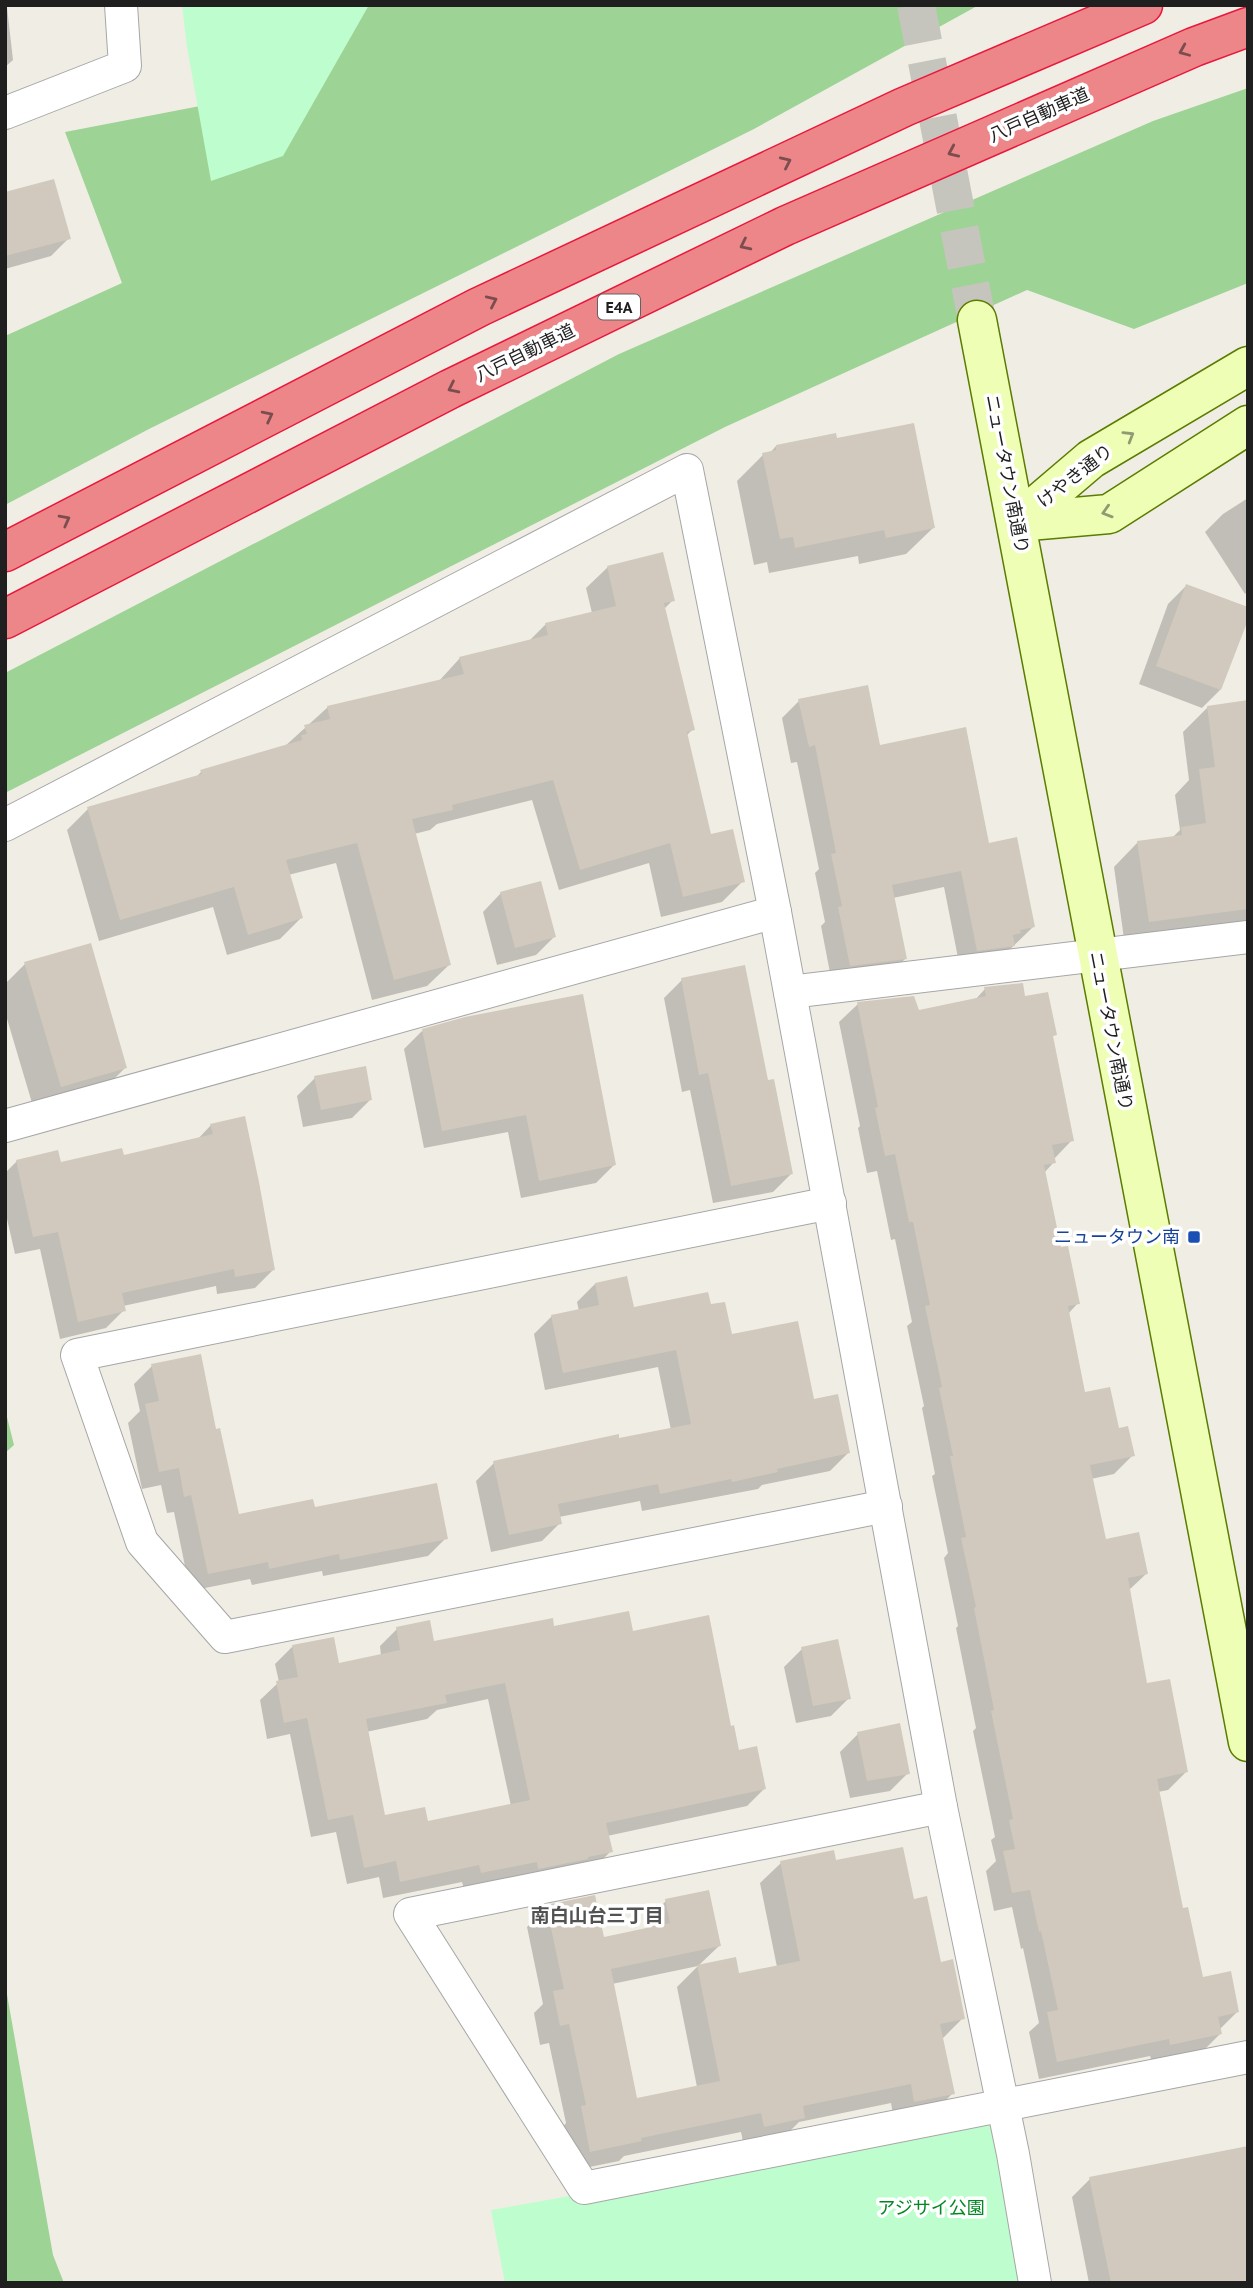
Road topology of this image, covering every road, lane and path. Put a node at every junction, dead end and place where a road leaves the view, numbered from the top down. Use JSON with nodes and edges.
{"nodes":[{"id":1,"x":121,"y":5,"type":"edge"},
{"id":2,"x":1143,"y":5,"type":"edge"},
{"id":3,"x":1248,"y":27,"type":"edge"},
{"id":4,"x":5,"y":113,"type":"edge"},
{"id":5,"x":977,"y":320,"type":"tunnel mouth"},
{"id":6,"x":1248,"y":366,"type":"edge"},
{"id":7,"x":1248,"y":425,"type":"edge"},
{"id":8,"x":1017,"y":522,"type":"junction"},
{"id":9,"x":5,"y":552,"type":"edge"},
{"id":10,"x":5,"y":619,"type":"edge"},
{"id":11,"x":5,"y":825,"type":"edge"},
{"id":12,"x":775,"y":912,"type":"junction"},
{"id":13,"x":1248,"y":937,"type":"edge"},
{"id":14,"x":1096,"y":953,"type":"junction"},
{"id":15,"x":790,"y":992,"type":"junction"},
{"id":16,"x":5,"y":1126,"type":"edge"},
{"id":17,"x":830,"y":1203,"type":"junction"},
{"id":18,"x":886,"y":1506,"type":"junction"},
{"id":19,"x":1248,"y":1742,"type":"edge"},
{"id":20,"x":941,"y":1807,"type":"junction"},
{"id":21,"x":1248,"y":2057,"type":"edge"},
{"id":22,"x":1003,"y":2105,"type":"junction"},
{"id":23,"x":1035,"y":2283,"type":"edge"}],
"edges":[{"from":1,"to":4,"type":"street"},
{"from":9,"to":2,"type":"highway","one_way":true},
{"from":3,"to":10,"type":"highway","name":"八戸自動車道","number":"E4A","one_way":true},
{"from":5,"to":8,"type":"street","name":"ニュータウン南通り"},
{"from":8,"to":6,"type":"street","name":"けやき通り","one_way":true},
{"from":7,"to":8,"type":"street","name":"けやき通り","one_way":true},
{"from":8,"to":14,"type":"street","name":"ニュータウン南通り"},
{"from":11,"to":12,"type":"street"},
{"from":12,"to":15,"type":"street"},
{"from":12,"to":16,"type":"street"},
{"from":13,"to":14,"type":"street"},
{"from":14,"to":15,"type":"street"},
{"from":14,"to":19,"type":"street","name":"ニュータウン南通り"},
{"from":15,"to":17,"type":"street"},
{"from":17,"to":18,"type":"street"},
{"from":17,"to":18,"type":"street"},
{"from":18,"to":20,"type":"street"},
{"from":20,"to":22,"type":"street"},
{"from":20,"to":22,"type":"street"},
{"from":21,"to":22,"type":"street"},
{"from":22,"to":23,"type":"street"}]}
